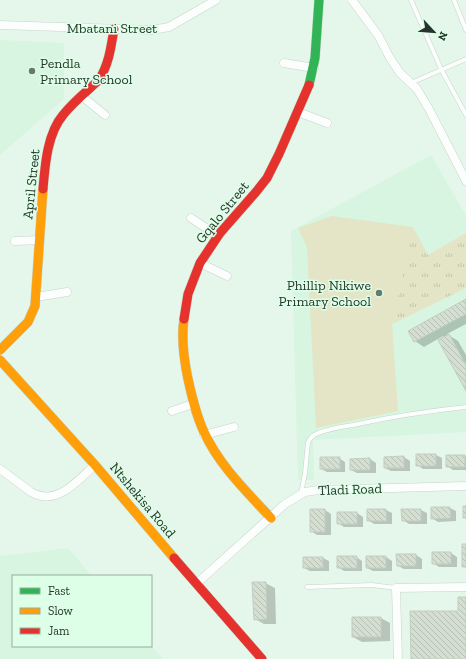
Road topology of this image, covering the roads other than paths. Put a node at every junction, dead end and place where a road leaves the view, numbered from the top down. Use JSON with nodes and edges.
{"nodes":[{"id":1,"x":216,"y":0,"type":"edge"},
{"id":2,"x":319,"y":0,"type":"edge"},
{"id":3,"x":352,"y":0,"type":"edge"},
{"id":4,"x":411,"y":0,"type":"edge"},
{"id":5,"x":454,"y":0,"type":"edge"},
{"id":6,"x":0,"y":25,"type":"edge"},
{"id":7,"x":114,"y":29,"type":"junction"},
{"id":8,"x":466,"y":30,"type":"edge"},
{"id":9,"x":466,"y":59,"type":"edge"},
{"id":10,"x":284,"y":63,"type":"dead end"},
{"id":11,"x":314,"y":68,"type":"junction"},
{"id":12,"x":441,"y":69,"type":"junction"},
{"id":13,"x":410,"y":83,"type":"junction"},
{"id":14,"x":83,"y":96,"type":"junction"},
{"id":15,"x":298,"y":112,"type":"junction"},
{"id":16,"x":105,"y":115,"type":"dead end"},
{"id":17,"x":466,"y":115,"type":"edge"},
{"id":18,"x":327,"y":123,"type":"dead end"},
{"id":19,"x":466,"y":181,"type":"edge"},
{"id":20,"x":191,"y":218,"type":"dead end"},
{"id":21,"x":218,"y":236,"type":"junction"},
{"id":22,"x":40,"y":240,"type":"junction"},
{"id":23,"x":15,"y":241,"type":"dead end"},
{"id":24,"x":200,"y":263,"type":"junction"},
{"id":25,"x":227,"y":276,"type":"dead end"},
{"id":26,"x":67,"y":292,"type":"dead end"},
{"id":27,"x":36,"y":298,"type":"junction"},
{"id":28,"x":0,"y":350,"type":"edge"},
{"id":29,"x":0,"y":360,"type":"edge"},
{"id":30,"x":193,"y":404,"type":"junction"},
{"id":31,"x":466,"y":407,"type":"edge"},
{"id":32,"x":172,"y":411,"type":"dead end"},
{"id":33,"x":234,"y":427,"type":"dead end"},
{"id":34,"x":204,"y":435,"type":"junction"},
{"id":35,"x":95,"y":465,"type":"junction"},
{"id":36,"x":0,"y":469,"type":"edge"},
{"id":37,"x":466,"y":486,"type":"edge"},
{"id":38,"x":301,"y":494,"type":"junction"},
{"id":39,"x":272,"y":518,"type":"junction"},
{"id":40,"x":196,"y":584,"type":"junction"},
{"id":41,"x":307,"y":587,"type":"dead end"},
{"id":42,"x":466,"y":587,"type":"edge"},
{"id":43,"x":396,"y":588,"type":"junction"},
{"id":44,"x":262,"y":659,"type":"edge"},
{"id":45,"x":398,"y":659,"type":"edge"}],
"edges":[{"from":1,"to":7,"type":"street","name":"Mbatani Street"},
{"from":2,"to":11,"type":"street","name":"Gqalo Street"},
{"from":3,"to":13,"type":"street"},
{"from":4,"to":12,"type":"lane"},
{"from":5,"to":8,"type":"lane"},
{"from":6,"to":7,"type":"street","name":"Mbatani Street"},
{"from":7,"to":14,"type":"street","name":"April Street"},
{"from":9,"to":12,"type":"lane"},
{"from":10,"to":11,"type":"street"},
{"from":11,"to":15,"type":"street","name":"Gqalo Street"},
{"from":12,"to":13,"type":"lane"},
{"from":12,"to":17,"type":"lane"},
{"from":13,"to":19,"type":"street"},
{"from":14,"to":16,"type":"street"},
{"from":14,"to":22,"type":"street","name":"April Street"},
{"from":15,"to":18,"type":"street"},
{"from":15,"to":21,"type":"street","name":"Gqalo Street"},
{"from":20,"to":21,"type":"street"},
{"from":21,"to":24,"type":"street","name":"Gqalo Street"},
{"from":22,"to":23,"type":"street"},
{"from":22,"to":27,"type":"street","name":"April Street"},
{"from":24,"to":25,"type":"street"},
{"from":24,"to":30,"type":"street","name":"Gqalo Street"},
{"from":26,"to":27,"type":"street"},
{"from":27,"to":28,"type":"street","name":"April Street"},
{"from":29,"to":35,"type":"street","name":"Ntshekisa Road"},
{"from":30,"to":32,"type":"street"},
{"from":30,"to":34,"type":"street","name":"Gqalo Street"},
{"from":31,"to":38,"type":"lane"},
{"from":33,"to":34,"type":"street"},
{"from":34,"to":39,"type":"street","name":"Gqalo Street"},
{"from":35,"to":36,"type":"street"},
{"from":35,"to":40,"type":"street","name":"Ntshekisa Road"},
{"from":37,"to":38,"type":"street","name":"Tladi Road"},
{"from":38,"to":39,"type":"street","name":"Tladi Road"},
{"from":39,"to":40,"type":"street","name":"Tladi Road"},
{"from":40,"to":44,"type":"street","name":"Ntshekisa Road"},
{"from":41,"to":43,"type":"lane"},
{"from":42,"to":43,"type":"street"},
{"from":43,"to":45,"type":"street"}]}
